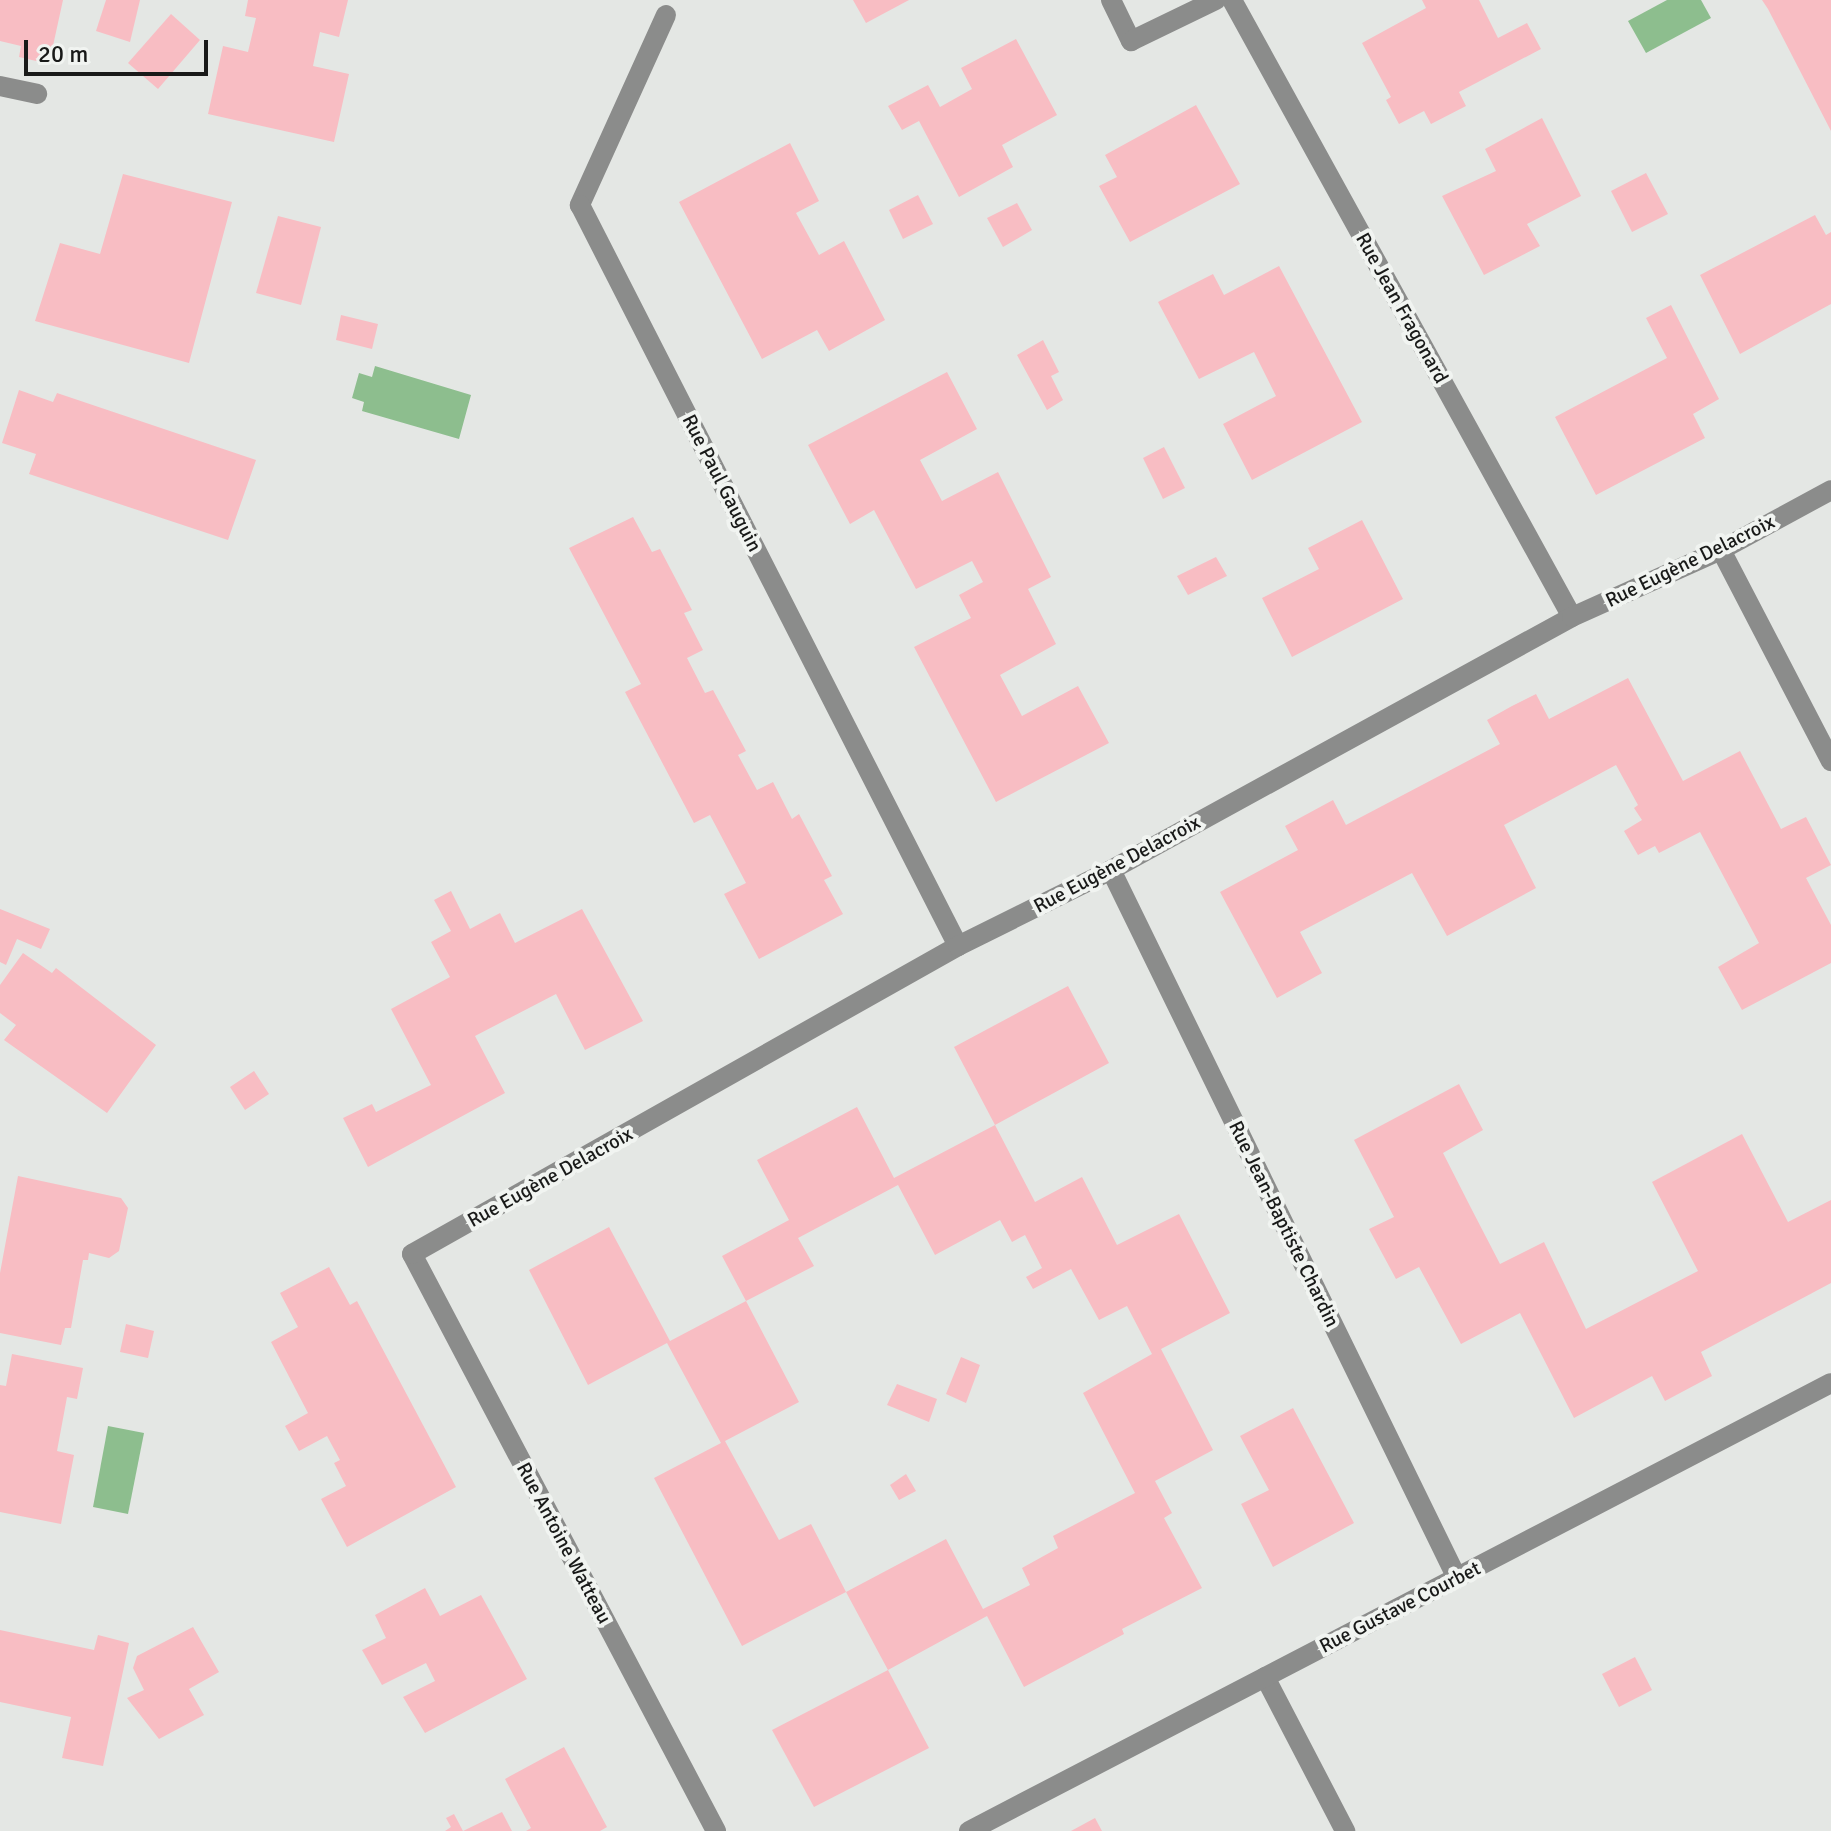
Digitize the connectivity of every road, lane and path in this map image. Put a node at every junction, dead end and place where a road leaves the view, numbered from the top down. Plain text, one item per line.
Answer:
1 (1111, 0) edge
2 (1216, 0) edge
3 (1232, 0) edge
4 (666, 15) dead end
5 (0, 86) edge
6 (37, 94) dead end
7 (1831, 490) edge
8 (1721, 550) junction
9 (1572, 617) junction
10 (1831, 761) edge
11 (1111, 870) junction
12 (958, 946) junction
13 (412, 1254) joint
14 (1831, 1383) edge
15 (1457, 1578) junction
16 (1265, 1677) junction
17 (716, 1831) edge
18 (969, 1831) edge
19 (1345, 1831) edge

1 - 2 street
3 - 9 street, Rue Jean Fragonard
4 - 12 street, Rue Paul Gauguin
5 - 6 street
7 - 8 street, Rue Eugène Delacroix
8 - 9 street, Rue Eugène Delacroix
8 - 10 street
9 - 11 street, Rue Eugène Delacroix
11 - 12 street, Rue Eugène Delacroix
11 - 15 street, Rue Jean-Baptiste Chardin
12 - 13 street, Rue Eugène Delacroix
13 - 17 street, Rue Antoine Watteau
14 - 15 street, Rue Gustave Courbet
15 - 16 street, Rue Gustave Courbet
16 - 18 street, Rue Gustave Courbet
16 - 19 street

